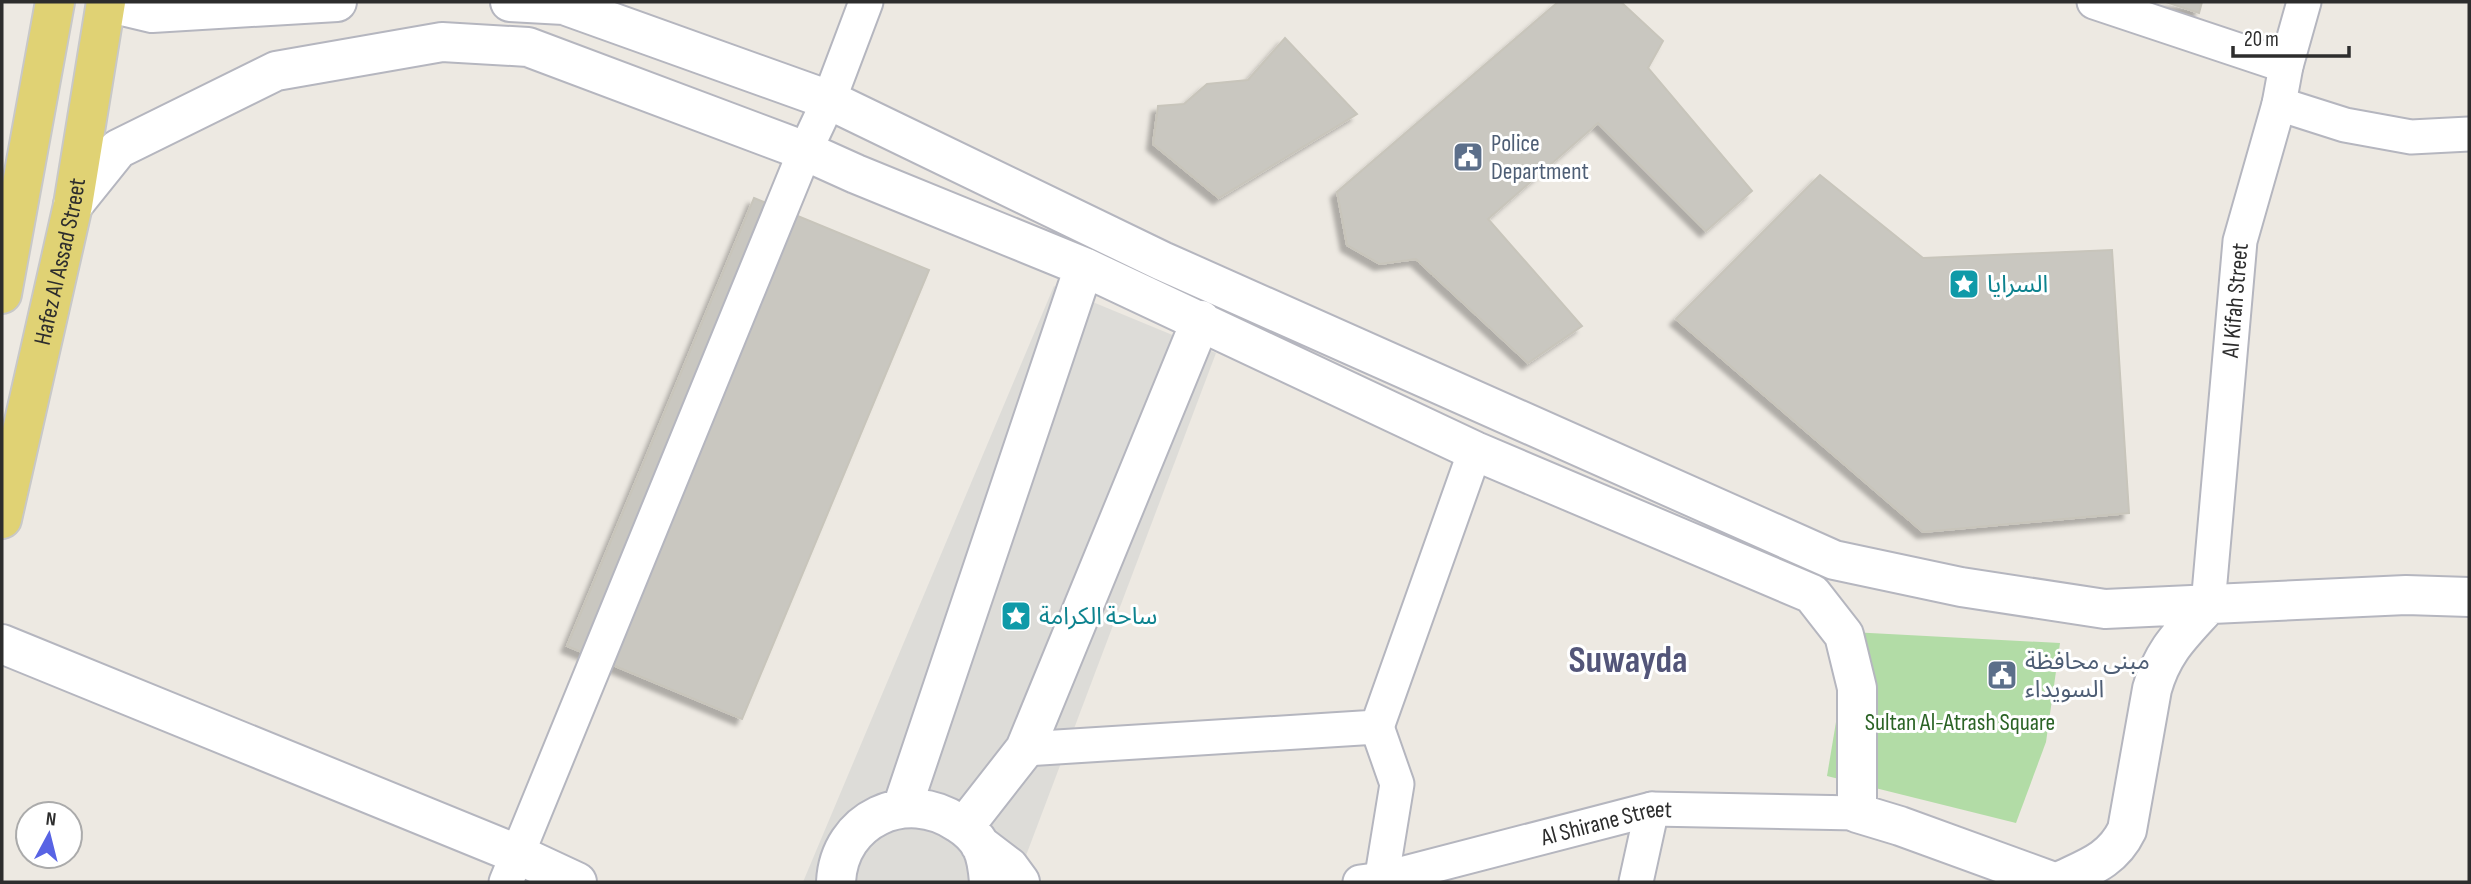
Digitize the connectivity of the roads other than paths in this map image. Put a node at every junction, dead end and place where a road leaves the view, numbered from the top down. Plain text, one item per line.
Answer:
1 (55, 2) edge
2 (106, 2) edge
3 (337, 2) edge
4 (510, 2) edge
5 (866, 2) edge
6 (2094, 2) edge
7 (2304, 2) edge
8 (563, 3) edge
9 (2286, 66) junction
10 (830, 100) junction
11 (2278, 104) junction
12 (2469, 134) edge
13 (805, 151) junction
14 (73, 205) junction
15 (1084, 267) junction
16 (2, 294) edge
17 (1201, 320) junction
18 (1475, 451) junction
19 (2, 519) edge
20 (2469, 597) edge
21 (2208, 605) junction
22 (2, 643) edge
23 (1377, 727) junction
24 (1025, 749) junction
25 (902, 808) junction
26 (1653, 809) junction
27 (1857, 813) junction
28 (972, 836) junction
29 (512, 868) edge
30 (1374, 881) edge
31 (577, 882) edge
32 (836, 882) edge
33 (989, 882) edge
34 (1020, 882) edge
35 (1636, 882) edge
36 (2056, 882) edge

1 - 16 main road, Hafez Al Assad Street
2 - 3 main road
2 - 14 main road, Hafez Al Assad Street
4 - 8 main road
5 - 10 street
6 - 9 street
7 - 9 street, Al Kifah Street
8 - 10 main road
9 - 11 street, Al Kifah Street
10 - 13 street
10 - 21 main road
11 - 12 street
11 - 21 street, Al Kifah Street
13 - 14 main road
13 - 15 main road
13 - 29 street
14 - 19 main road, Hafez Al Assad Street
15 - 17 main road
15 - 25 main road
17 - 18 main road
17 - 24 main road
18 - 23 street
18 - 27 main road
20 - 21 main road
21 - 36 main road
22 - 29 main road
23 - 24 street
23 - 30 street
24 - 28 main road
25 - 28 main road
25 - 32 main road
26 - 27 street, Al Shirane Street
26 - 30 street, Al Shirane Street
26 - 35 street
27 - 36 main road
28 - 33 main road
28 - 34 main road
29 - 31 main road

